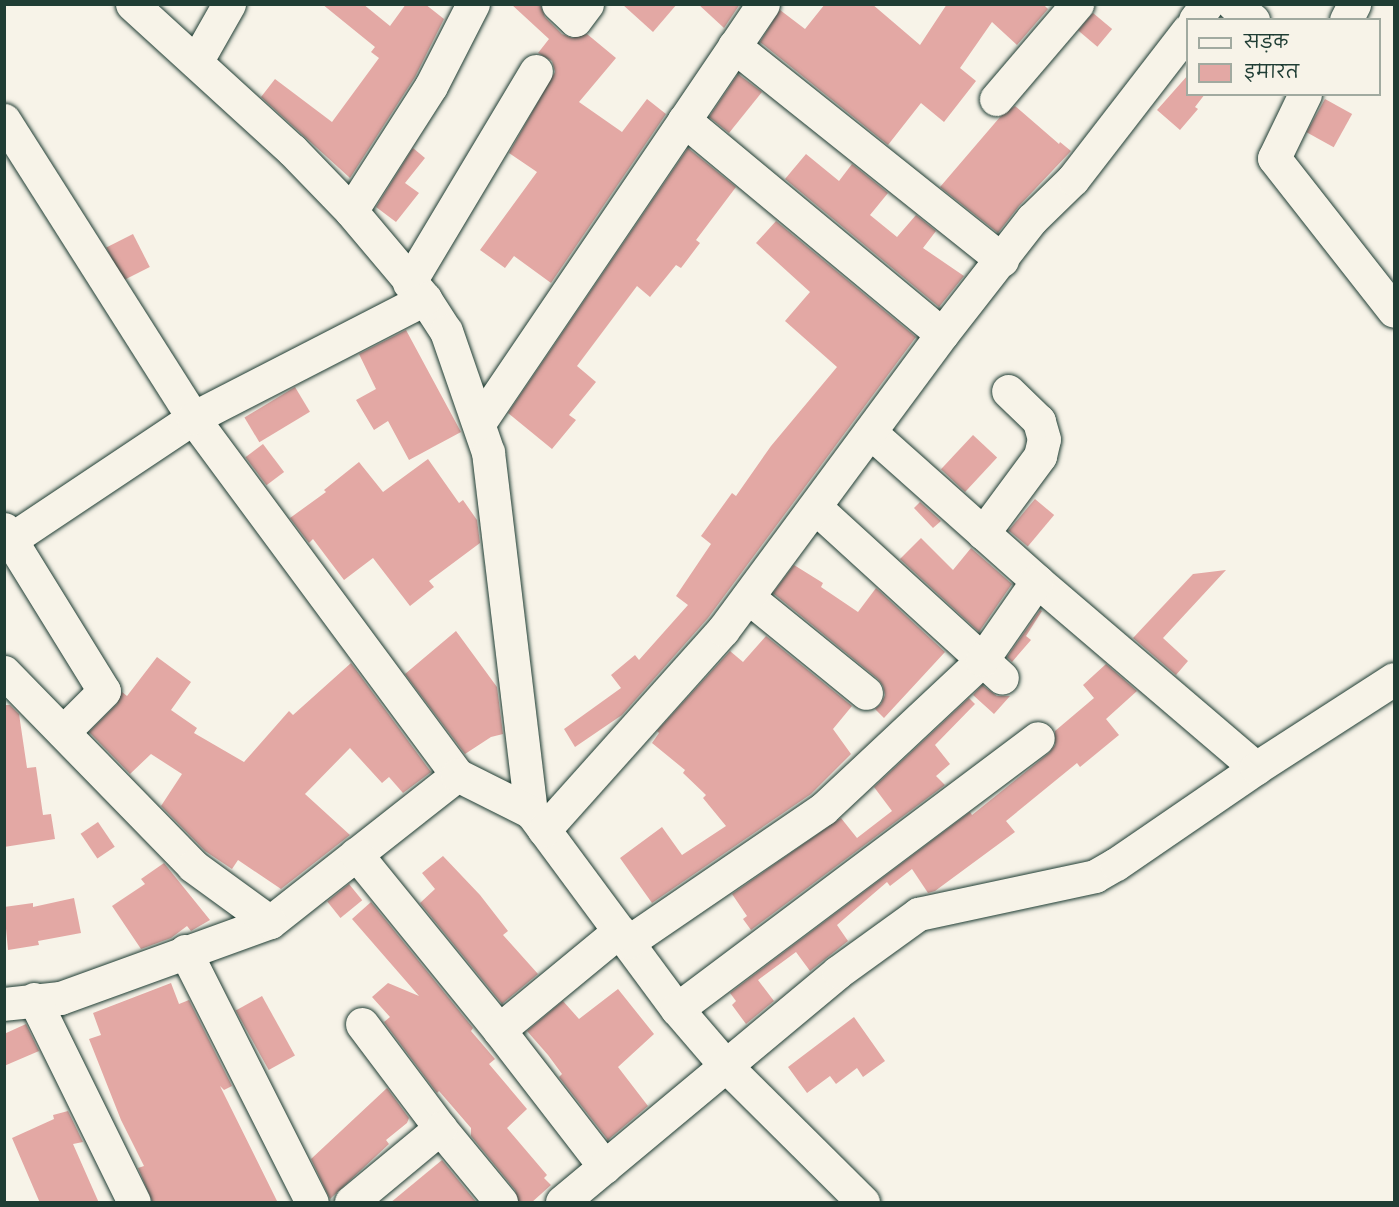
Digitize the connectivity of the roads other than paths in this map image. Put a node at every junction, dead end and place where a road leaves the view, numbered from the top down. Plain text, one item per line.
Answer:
1 (132, 4) edge
2 (229, 4) edge
3 (473, 4) edge
4 (558, 4) edge
5 (587, 4) edge
6 (763, 4) edge
7 (1077, 4) edge
8 (1207, 4) edge
9 (1233, 4) edge
10 (1354, 4) edge
11 (1196, 18) edge
12 (1250, 18) edge
13 (1347, 18) edge
14 (1186, 33) edge
15 (734, 45) junction
16 (196, 62) junction
17 (536, 71) dead end
18 (1304, 96) edge
19 (996, 99) dead end
20 (4, 120) edge
21 (684, 120) junction
22 (351, 211) junction
23 (1002, 260) junction
24 (417, 291) junction
25 (1395, 312) edge
26 (942, 334) junction
27 (1008, 391) dead end
28 (193, 418) junction
29 (479, 423) junction
30 (870, 432) junction
31 (815, 507) junction
32 (983, 533) junction
33 (7, 538) edge
34 (1037, 581) junction
35 (748, 597) junction
36 (992, 669) junction
37 (4, 672) edge
38 (1395, 679) edge
39 (866, 693) dead end
40 (63, 732) junction
41 (1038, 738) dead end
42 (1257, 768) junction
43 (457, 775) junction
44 (538, 821) junction
45 (356, 854) junction
46 (270, 922) junction
47 (623, 936) junction
48 (185, 951) junction
49 (19, 1002) edge
50 (677, 1009) junction
51 (362, 1024) dead end
52 (500, 1030) junction
53 (726, 1066) junction
54 (440, 1128) junction
55 (605, 1167) junction
56 (134, 1203) edge
57 (312, 1203) edge
58 (351, 1203) edge
59 (501, 1203) edge
60 (562, 1203) edge
61 (863, 1203) edge

1 - 16 street
2 - 16 street
3 - 22 street
4 - 5 street
6 - 15 street
7 - 19 street
8 - 11 street
9 - 12 street
10 - 13 street
14 - 23 street
15 - 21 street
15 - 23 street
16 - 22 street
17 - 24 street
18 - 25 street
20 - 28 street
21 - 26 street
21 - 29 street
22 - 24 street
23 - 26 street
24 - 28 street
24 - 29 street
26 - 30 street
27 - 32 street
28 - 33 street
28 - 43 street
29 - 44 street
30 - 31 street
30 - 32 street
31 - 35 street
31 - 36 street
32 - 34 street
33 - 40 street
34 - 36 street
34 - 42 street
35 - 39 street
35 - 44 street
36 - 47 street
37 - 40 street
38 - 42 street
40 - 46 street
41 - 50 street
42 - 53 street
43 - 44 street
43 - 45 street
44 - 47 street
45 - 46 street
45 - 52 street
46 - 48 street
47 - 50 street
47 - 52 street
48 - 49 street
48 - 57 street
49 - 56 street
50 - 53 street
51 - 54 street
52 - 55 street
53 - 55 street
53 - 61 street
54 - 58 street
54 - 59 street
55 - 60 street

